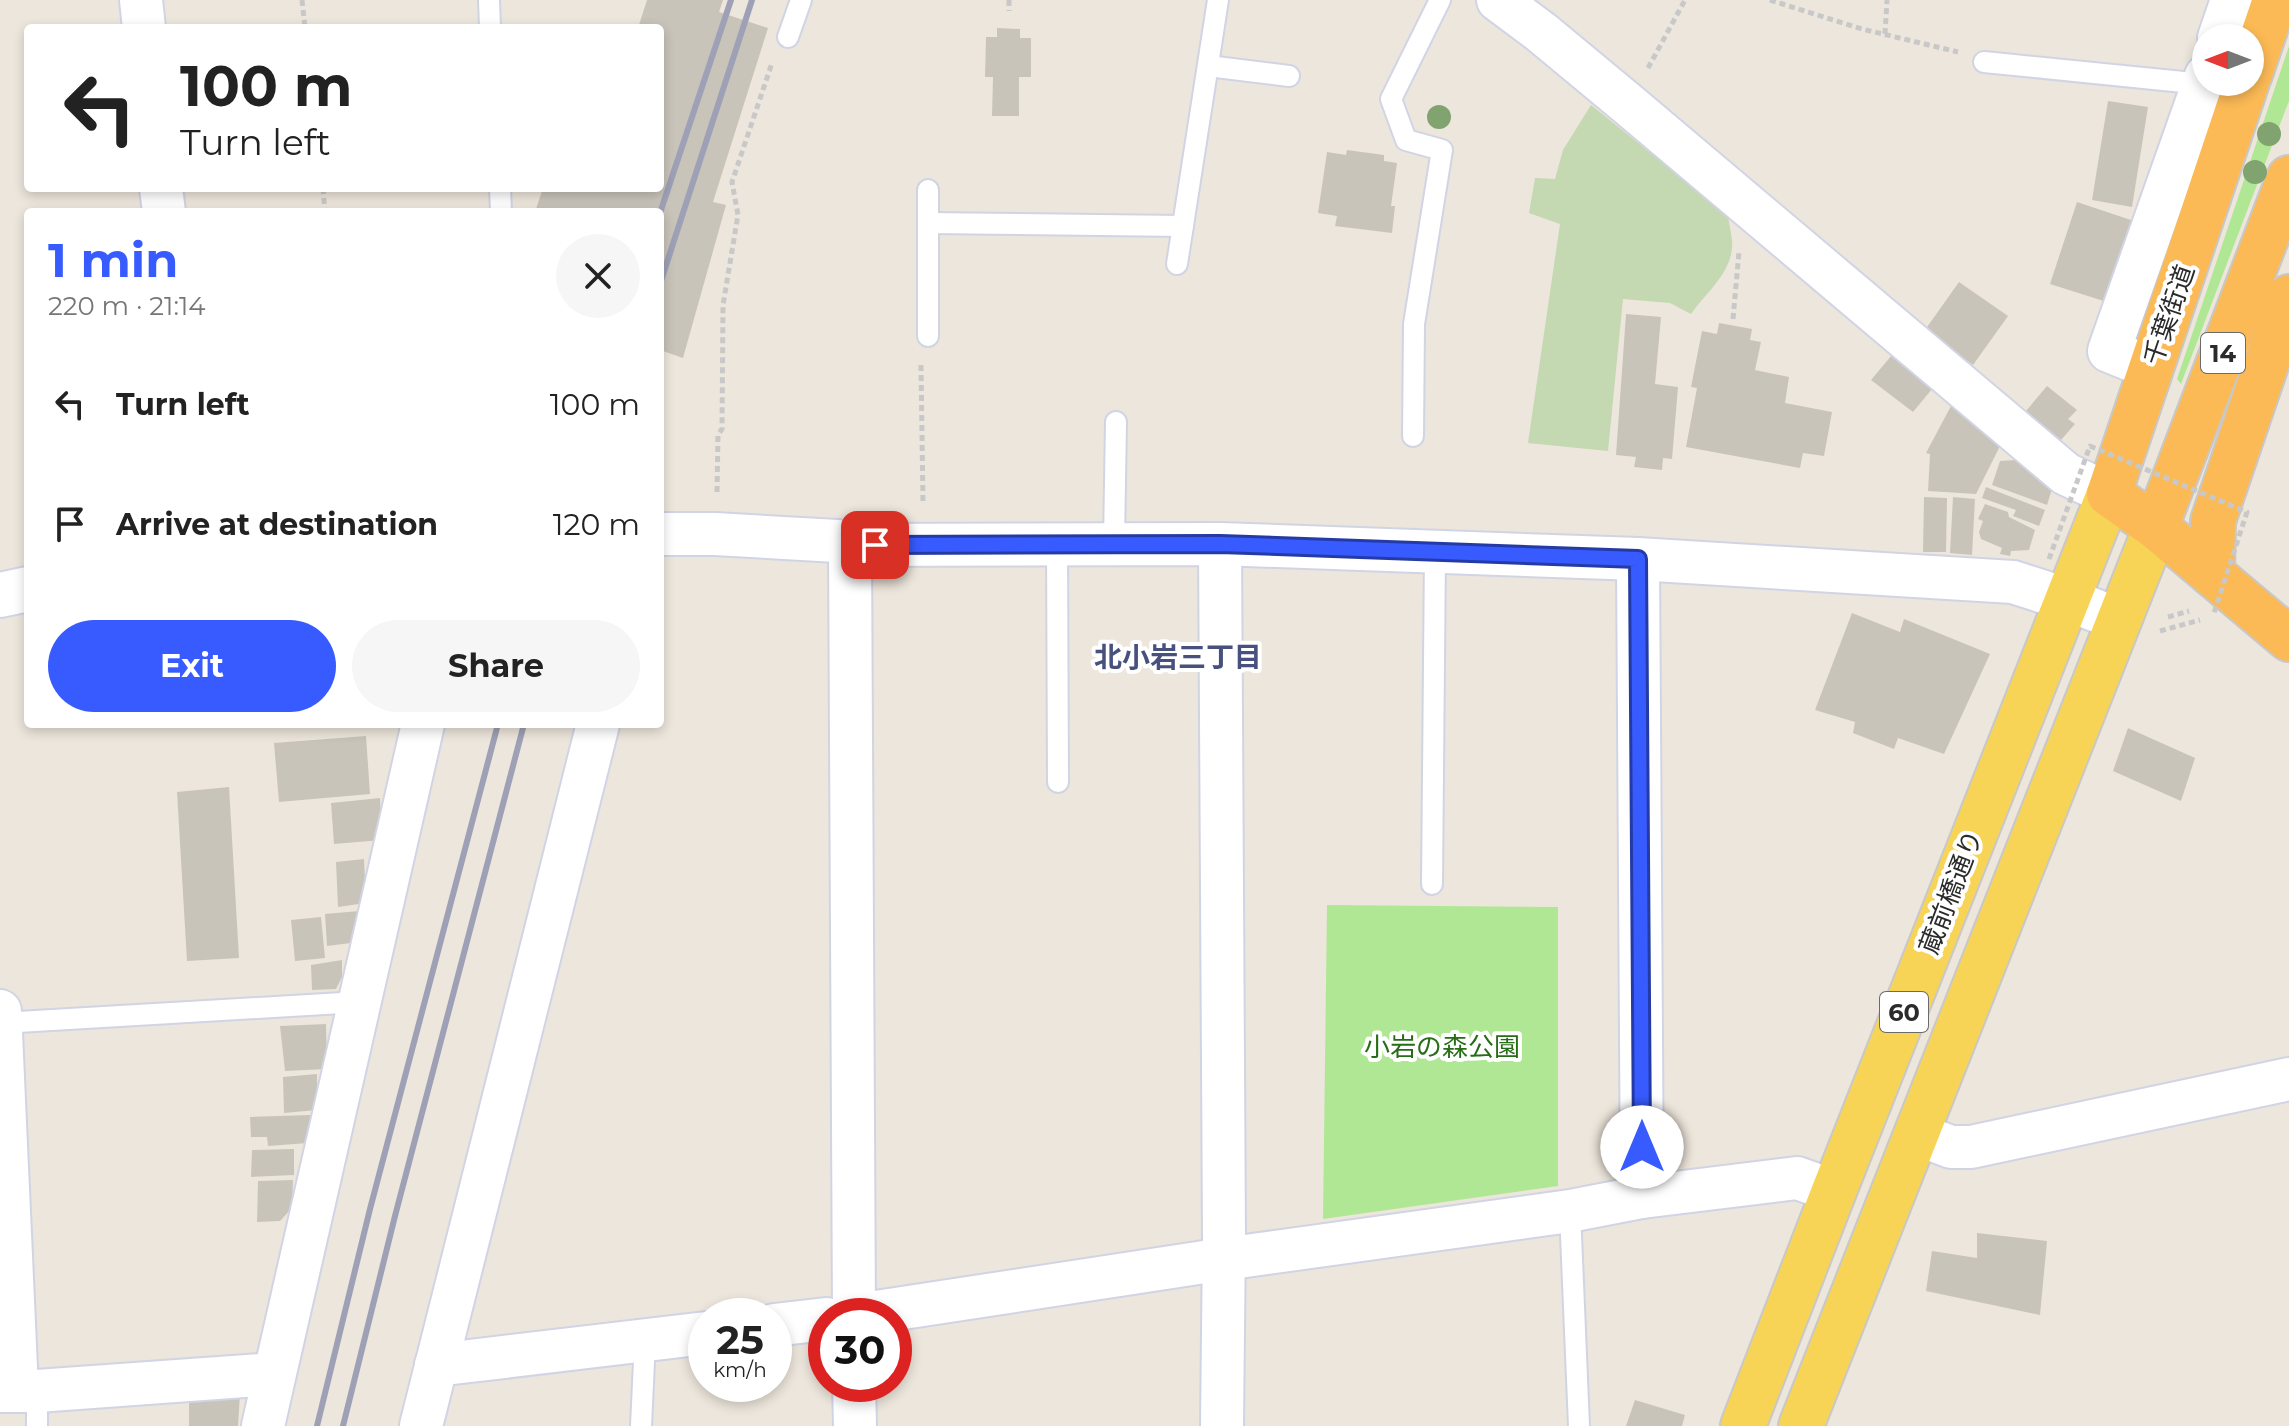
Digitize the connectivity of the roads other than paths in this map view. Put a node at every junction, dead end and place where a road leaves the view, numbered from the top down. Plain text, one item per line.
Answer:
1 (141, 0) edge
2 (489, 0) edge
3 (801, 0) edge
4 (1218, 0) edge
5 (1440, 0) edge
6 (1498, 0) edge
7 (2232, 0) edge
8 (2275, 0) edge
9 (144, 24) edge
10 (490, 24) edge
11 (2224, 24) edge
12 (2264, 33) edge
13 (788, 37) road end
14 (1984, 62) road end
15 (1208, 66) junction
16 (1289, 76) dead end
17 (2192, 79) edge
18 (2199, 96) edge
19 (2242, 96) edge
20 (2289, 178) edge
21 (928, 190) dead end
22 (928, 223) junction
23 (1183, 226) junction
24 (1177, 264) dead end
25 (2289, 297) edge
26 (928, 336) road end
27 (2151, 368) junction
28 (1116, 422) dead end
29 (1413, 436) dead end
30 (2109, 494) junction
31 (2156, 527) junction
32 (664, 534) edge
33 (1114, 542) junction
34 (1057, 543) junction
35 (1220, 544) junction
36 (850, 545) junction
37 (1435, 552) junction
38 (1638, 559) junction
39 (24, 590) edge
40 (2204, 592) junction
41 (0, 595) edge
42 (2066, 599) junction
43 (2120, 620) junction
44 (2289, 639) edge
45 (422, 728) edge
46 (597, 728) edge
47 (1058, 782) dead end
48 (1432, 884) dead end
49 (359, 1002) junction
50 (0, 1011) edge
51 (1, 1023) edge
52 (2289, 1079) edge
53 (1917, 1134) junction
54 (1834, 1191) junction
55 (1642, 1197) junction
56 (1570, 1211) junction
57 (1224, 1259) junction
58 (853, 1298) edge
59 (912, 1307) edge
60 (688, 1335) edge
61 (645, 1340) junction
62 (436, 1365) junction
63 (274, 1374) junction
64 (23, 1400) edge
65 (854, 1402) edge
66 (263, 1426) edge
67 (421, 1426) edge
68 (641, 1426) edge
69 (855, 1426) edge
70 (1222, 1426) edge
71 (1579, 1426) edge
72 (1743, 1426) edge
73 (1801, 1426) edge

1 - 9 street
2 - 10 lane
3 - 13 lane
4 - 15 lane
5 - 29 lane
6 - 30 street
7 - 11 street
8 - 12 highway
14 - 17 lane
15 - 16 lane
15 - 23 lane
18 - 27 street
19 - 27 highway, 千葉街道 / 14
20 - 31 highway, 14
21 - 22 lane
22 - 23 lane
22 - 26 lane
23 - 24 lane
25 - 40 highway
27 - 30 highway, 千葉街道 / 14
28 - 33 lane
30 - 31 highway
30 - 42 main road, 蔵前橋通り / 60
31 - 40 highway
31 - 43 main road, 60
32 - 36 street
33 - 34 street
33 - 35 street
34 - 36 street
34 - 47 lane
35 - 37 street
35 - 57 street
36 - 58 street
37 - 38 street
37 - 48 lane
38 - 42 street
38 - 55 street
39 - 41 street
40 - 44 highway
42 - 43 street
42 - 54 main road, 蔵前橋通り / 60
43 - 53 main road, 60
45 - 49 street
46 - 62 street
49 - 51 lane
49 - 63 street
50 - 51 street
51 - 64 street
52 - 53 street
53 - 73 main road, 60
54 - 55 street
54 - 72 main road, 蔵前橋通り / 60
55 - 56 street
56 - 57 street
56 - 71 lane
57 - 59 street
57 - 70 street
60 - 61 street
61 - 62 street
61 - 68 lane
62 - 67 street
63 - 64 street
63 - 66 street
65 - 69 street

